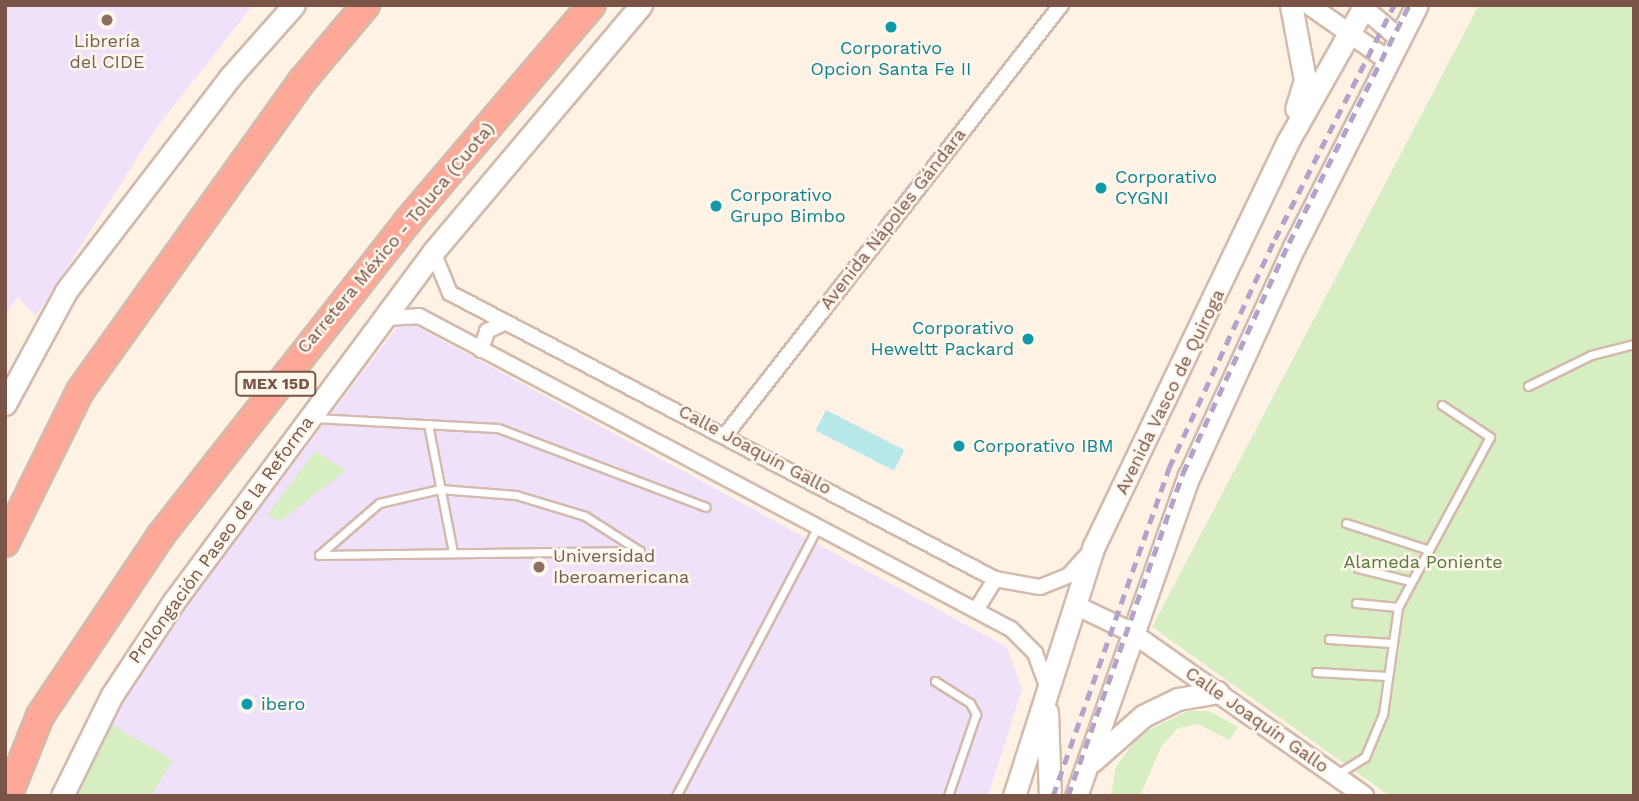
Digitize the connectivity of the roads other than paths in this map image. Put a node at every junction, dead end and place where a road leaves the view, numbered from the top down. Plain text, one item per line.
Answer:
1 (295, 5) edge
2 (366, 5) edge
3 (592, 5) edge
4 (641, 5) edge
5 (1061, 5) edge
6 (1291, 5) edge
7 (1309, 5) edge
8 (1417, 5) edge
9 (1362, 6) edge
10 (1349, 32) junction
11 (1400, 39) junction
12 (1389, 61) junction
13 (1287, 144) junction
14 (433, 252) junction
15 (384, 318) junction
16 (504, 323) junction
17 (1634, 344) edge
18 (481, 350) junction
19 (1528, 387) dead end
20 (5, 404) edge
21 (1442, 405) dead end
22 (311, 415) junction
23 (428, 424) junction
24 (727, 433) junction
25 (440, 489) junction
26 (706, 507) dead end
27 (1346, 523) dead end
28 (818, 527) junction
29 (5, 543) edge
30 (1094, 546) junction
31 (1429, 550) junction
32 (453, 553) junction
33 (1358, 568) dead end
34 (995, 579) junction
35 (1410, 581) junction
36 (1356, 603) dead end
37 (1075, 605) junction
38 (1398, 607) junction
39 (976, 610) junction
40 (1130, 632) junction
41 (1329, 639) dead end
42 (1391, 643) junction
43 (1315, 672) dead end
44 (1387, 676) junction
45 (935, 681) dead end
46 (1048, 689) junction
47 (1217, 692) junction
48 (1335, 775) junction
49 (1082, 785) edge
50 (8, 796) edge
51 (62, 796) edge
52 (676, 796) edge
53 (948, 796) edge
54 (1014, 796) edge
55 (1050, 796) edge
56 (1364, 796) edge

1 - 20 main road
2 - 29 highway
3 - 50 highway, Carretera México - Toluca (Cuota) / MEX 15D
4 - 14 main road, Prolongación Paseo de la Reforma
5 - 24 street, Avenida Nápoles Gándara
6 - 13 main road
7 - 10 street
8 - 11 main road
9 - 10 main road, Avenida Vasco de Quiroga
9 - 11 street
10 - 12 street
10 - 13 main road, Avenida Vasco de Quiroga
11 - 12 main road
12 - 40 main road
13 - 30 main road, Avenida Vasco de Quiroga
14 - 15 main road, Prolongación Paseo de la Reforma
14 - 16 street, Calle Joaquín Gallo
15 - 18 street
15 - 22 main road, Prolongación Paseo de la Reforma
16 - 18 street
16 - 24 street, Calle Joaquín Gallo
17 - 19 lane
18 - 28 street
21 - 31 lane
22 - 23 lane
22 - 51 main road, Prolongación Paseo de la Reforma
23 - 25 lane
23 - 26 lane
24 - 34 street, Calle Joaquín Gallo
25 - 32 lane
25 - 32 lane
25 - 32 lane
27 - 31 lane
28 - 39 street
28 - 52 lane
30 - 34 street, Calle Joaquín Gallo
30 - 37 main road, Avenida Vasco de Quiroga
31 - 35 lane
33 - 35 lane
34 - 39 street
35 - 38 lane
36 - 38 lane
37 - 40 street, Calle Joaquín Gallo
37 - 46 main road, Avenida Vasco de Quiroga
38 - 42 lane
39 - 46 street
40 - 47 street, Calle Joaquín Gallo
40 - 49 main road
41 - 42 lane
42 - 44 lane
43 - 44 lane
44 - 48 lane
45 - 53 lane
46 - 54 main road, Avenida Vasco de Quiroga
46 - 55 main road
47 - 48 street, Calle Joaquín Gallo
47 - 49 main road
48 - 56 street, Calle Joaquín Gallo

